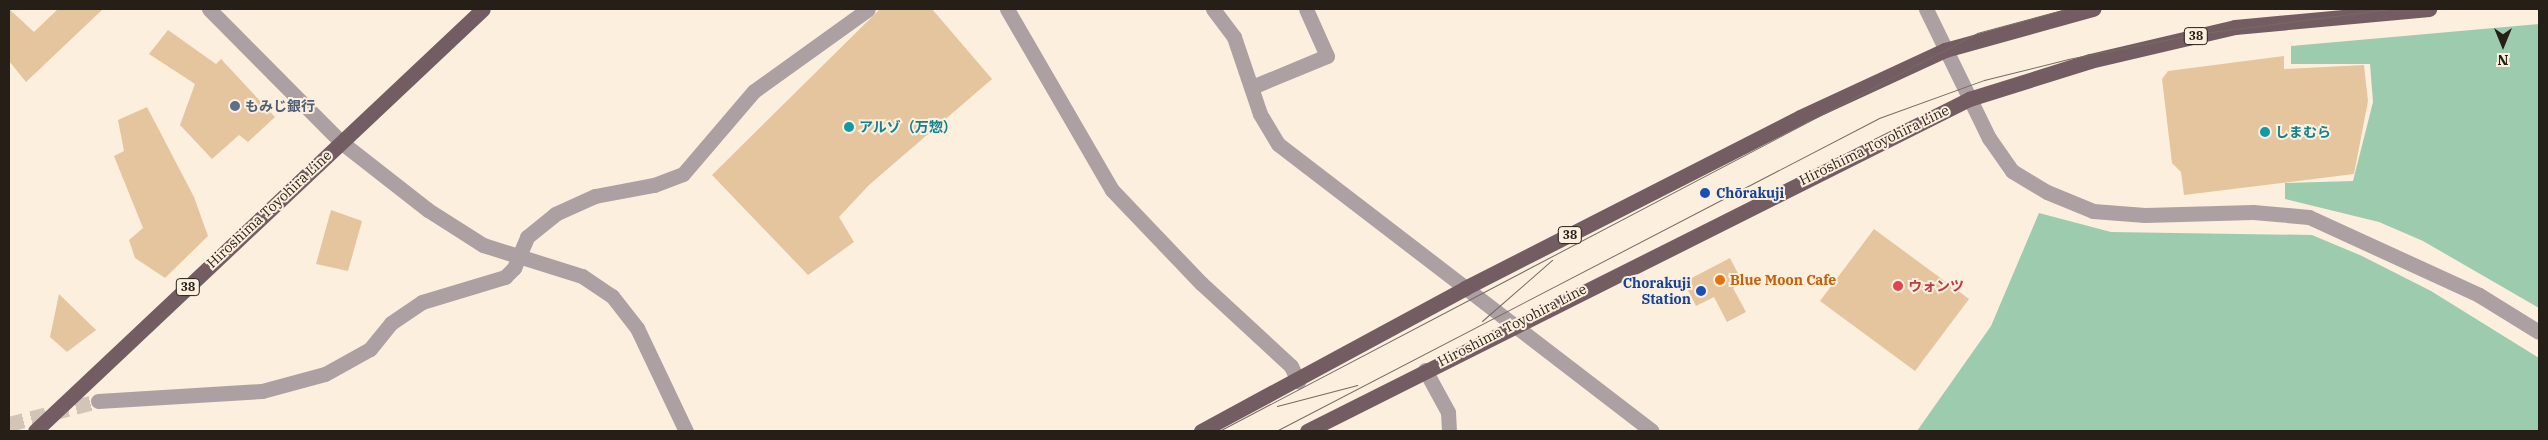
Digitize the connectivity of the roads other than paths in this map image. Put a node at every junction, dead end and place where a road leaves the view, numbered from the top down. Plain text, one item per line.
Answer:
1 (208, 9) edge
2 (483, 9) edge
3 (868, 9) edge
4 (1006, 9) edge
5 (1212, 9) edge
6 (1306, 9) edge
7 (1926, 9) edge
8 (2093, 9) edge
9 (2429, 9) edge
10 (1945, 50) junction
11 (1252, 87) junction
12 (1969, 99) junction
13 (340, 142) junction
14 (519, 257) junction
15 (1465, 288) junction
16 (1513, 324) junction
17 (2539, 332) edge
18 (1425, 370) junction
19 (1298, 381) junction
20 (98, 401) tunnel mouth
21 (35, 431) edge
22 (686, 431) edge
23 (1201, 431) edge
24 (1307, 431) edge
25 (1449, 431) edge
26 (1652, 431) edge

1 - 13 street
2 - 13 main road, Hiroshima Toyohira Line / 38
3 - 14 street
4 - 19 street
5 - 11 street
6 - 11 street
7 - 10 street
8 - 10 main road, 38
9 - 12 main road, Hiroshima Toyohira Line / 38
10 - 12 street
10 - 15 main road, 38
11 - 15 street
12 - 16 main road, Hiroshima Toyohira Line / 38
12 - 17 street
13 - 14 street
13 - 21 main road, Hiroshima Toyohira Line / 38
14 - 20 street
14 - 22 street
15 - 16 street
15 - 19 main road, 38
16 - 18 main road, Hiroshima Toyohira Line / 38
16 - 26 street
18 - 24 main road, Hiroshima Toyohira Line / 38
18 - 25 street
19 - 23 main road, 38

